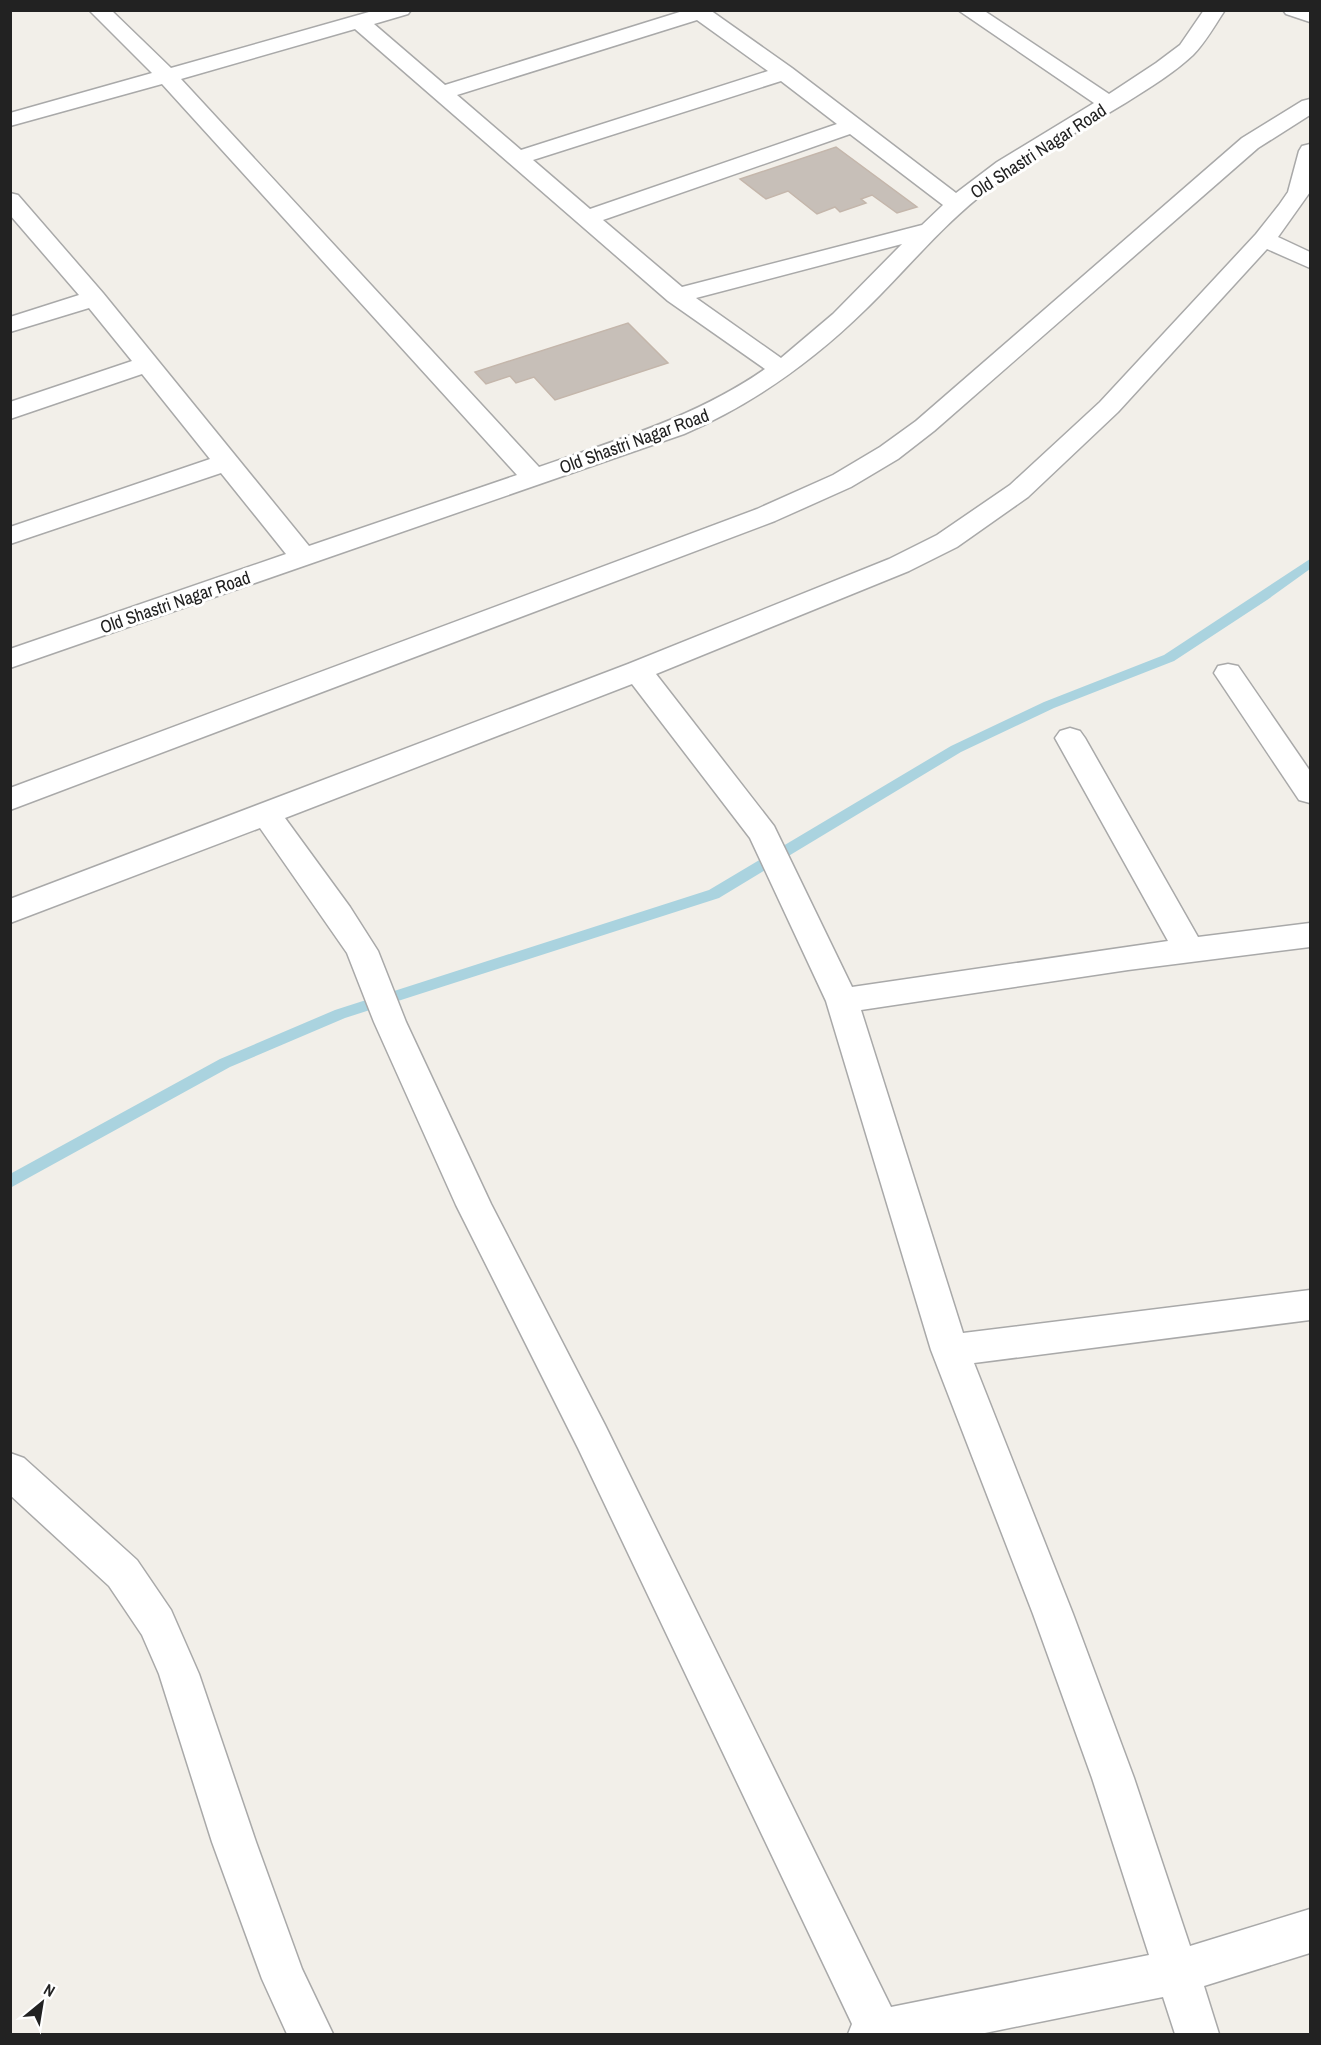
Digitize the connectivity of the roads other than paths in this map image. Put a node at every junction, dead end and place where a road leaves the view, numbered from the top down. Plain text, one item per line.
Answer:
1 (99, 10) edge
2 (400, 10) edge
3 (968, 10) edge
4 (1215, 10) edge
5 (1293, 10) edge
6 (698, 12) edge
7 (1311, 16) edge
8 (359, 22) junction
9 (784, 73) junction
10 (166, 75) junction
11 (441, 93) junction
12 (1110, 104) junction
13 (1311, 105) edge
14 (10, 120) edge
15 (852, 126) junction
16 (1311, 151) edge
17 (517, 158) junction
18 (10, 201) edge
19 (957, 205) junction
20 (587, 218) junction
21 (20, 226) edge
22 (931, 230) junction
23 (1264, 239) junction
24 (1311, 261) edge
25 (677, 296) junction
26 (94, 298) junction
27 (10, 325) edge
28 (147, 364) junction
29 (782, 370) junction
30 (10, 411) edge
31 (227, 462) junction
32 (533, 477) junction
33 (10, 536) edge
34 (303, 557) junction
35 (10, 659) edge
36 (638, 671) junction
37 (1228, 673) dead end
38 (1070, 738) dead end
39 (1311, 793) edge
40 (10, 800) edge
41 (265, 813) junction
42 (10, 912) edge
43 (1311, 935) edge
44 (1189, 950) junction
45 (842, 1001) junction
46 (1311, 1305) edge
47 (950, 1350) junction
48 (10, 1470) edge
49 (1311, 1931) edge
50 (1178, 1972) junction
51 (875, 2033) edge
52 (311, 2034) edge
53 (1197, 2034) edge

1 - 10 street
2 - 8 street
3 - 12 street
4 - 12 street, Old Shastri Nagar Road
5 - 7 street
6 - 9 street
6 - 11 street
8 - 10 street
8 - 11 street
9 - 15 street
9 - 17 street
10 - 14 street
10 - 32 street
11 - 17 street
12 - 19 street, Old Shastri Nagar Road
13 - 40 street
15 - 19 street
15 - 20 street
16 - 23 street
17 - 20 street
18 - 21 street
19 - 22 street, Old Shastri Nagar Road
20 - 25 street
21 - 26 street
22 - 25 street
22 - 29 street, Old Shastri Nagar Road
23 - 24 street
23 - 36 street
25 - 29 street
26 - 27 street
26 - 28 street
28 - 30 street
28 - 31 street
29 - 32 street, Old Shastri Nagar Road
31 - 33 street
31 - 34 street
32 - 34 street, Old Shastri Nagar Road
34 - 35 street, Old Shastri Nagar Road
36 - 41 street
36 - 45 street
37 - 39 street
38 - 44 street
41 - 42 street
41 - 51 street
43 - 44 street
44 - 45 street
45 - 47 street
46 - 47 street
47 - 50 street
48 - 52 street
49 - 50 street
50 - 51 street
50 - 53 street

